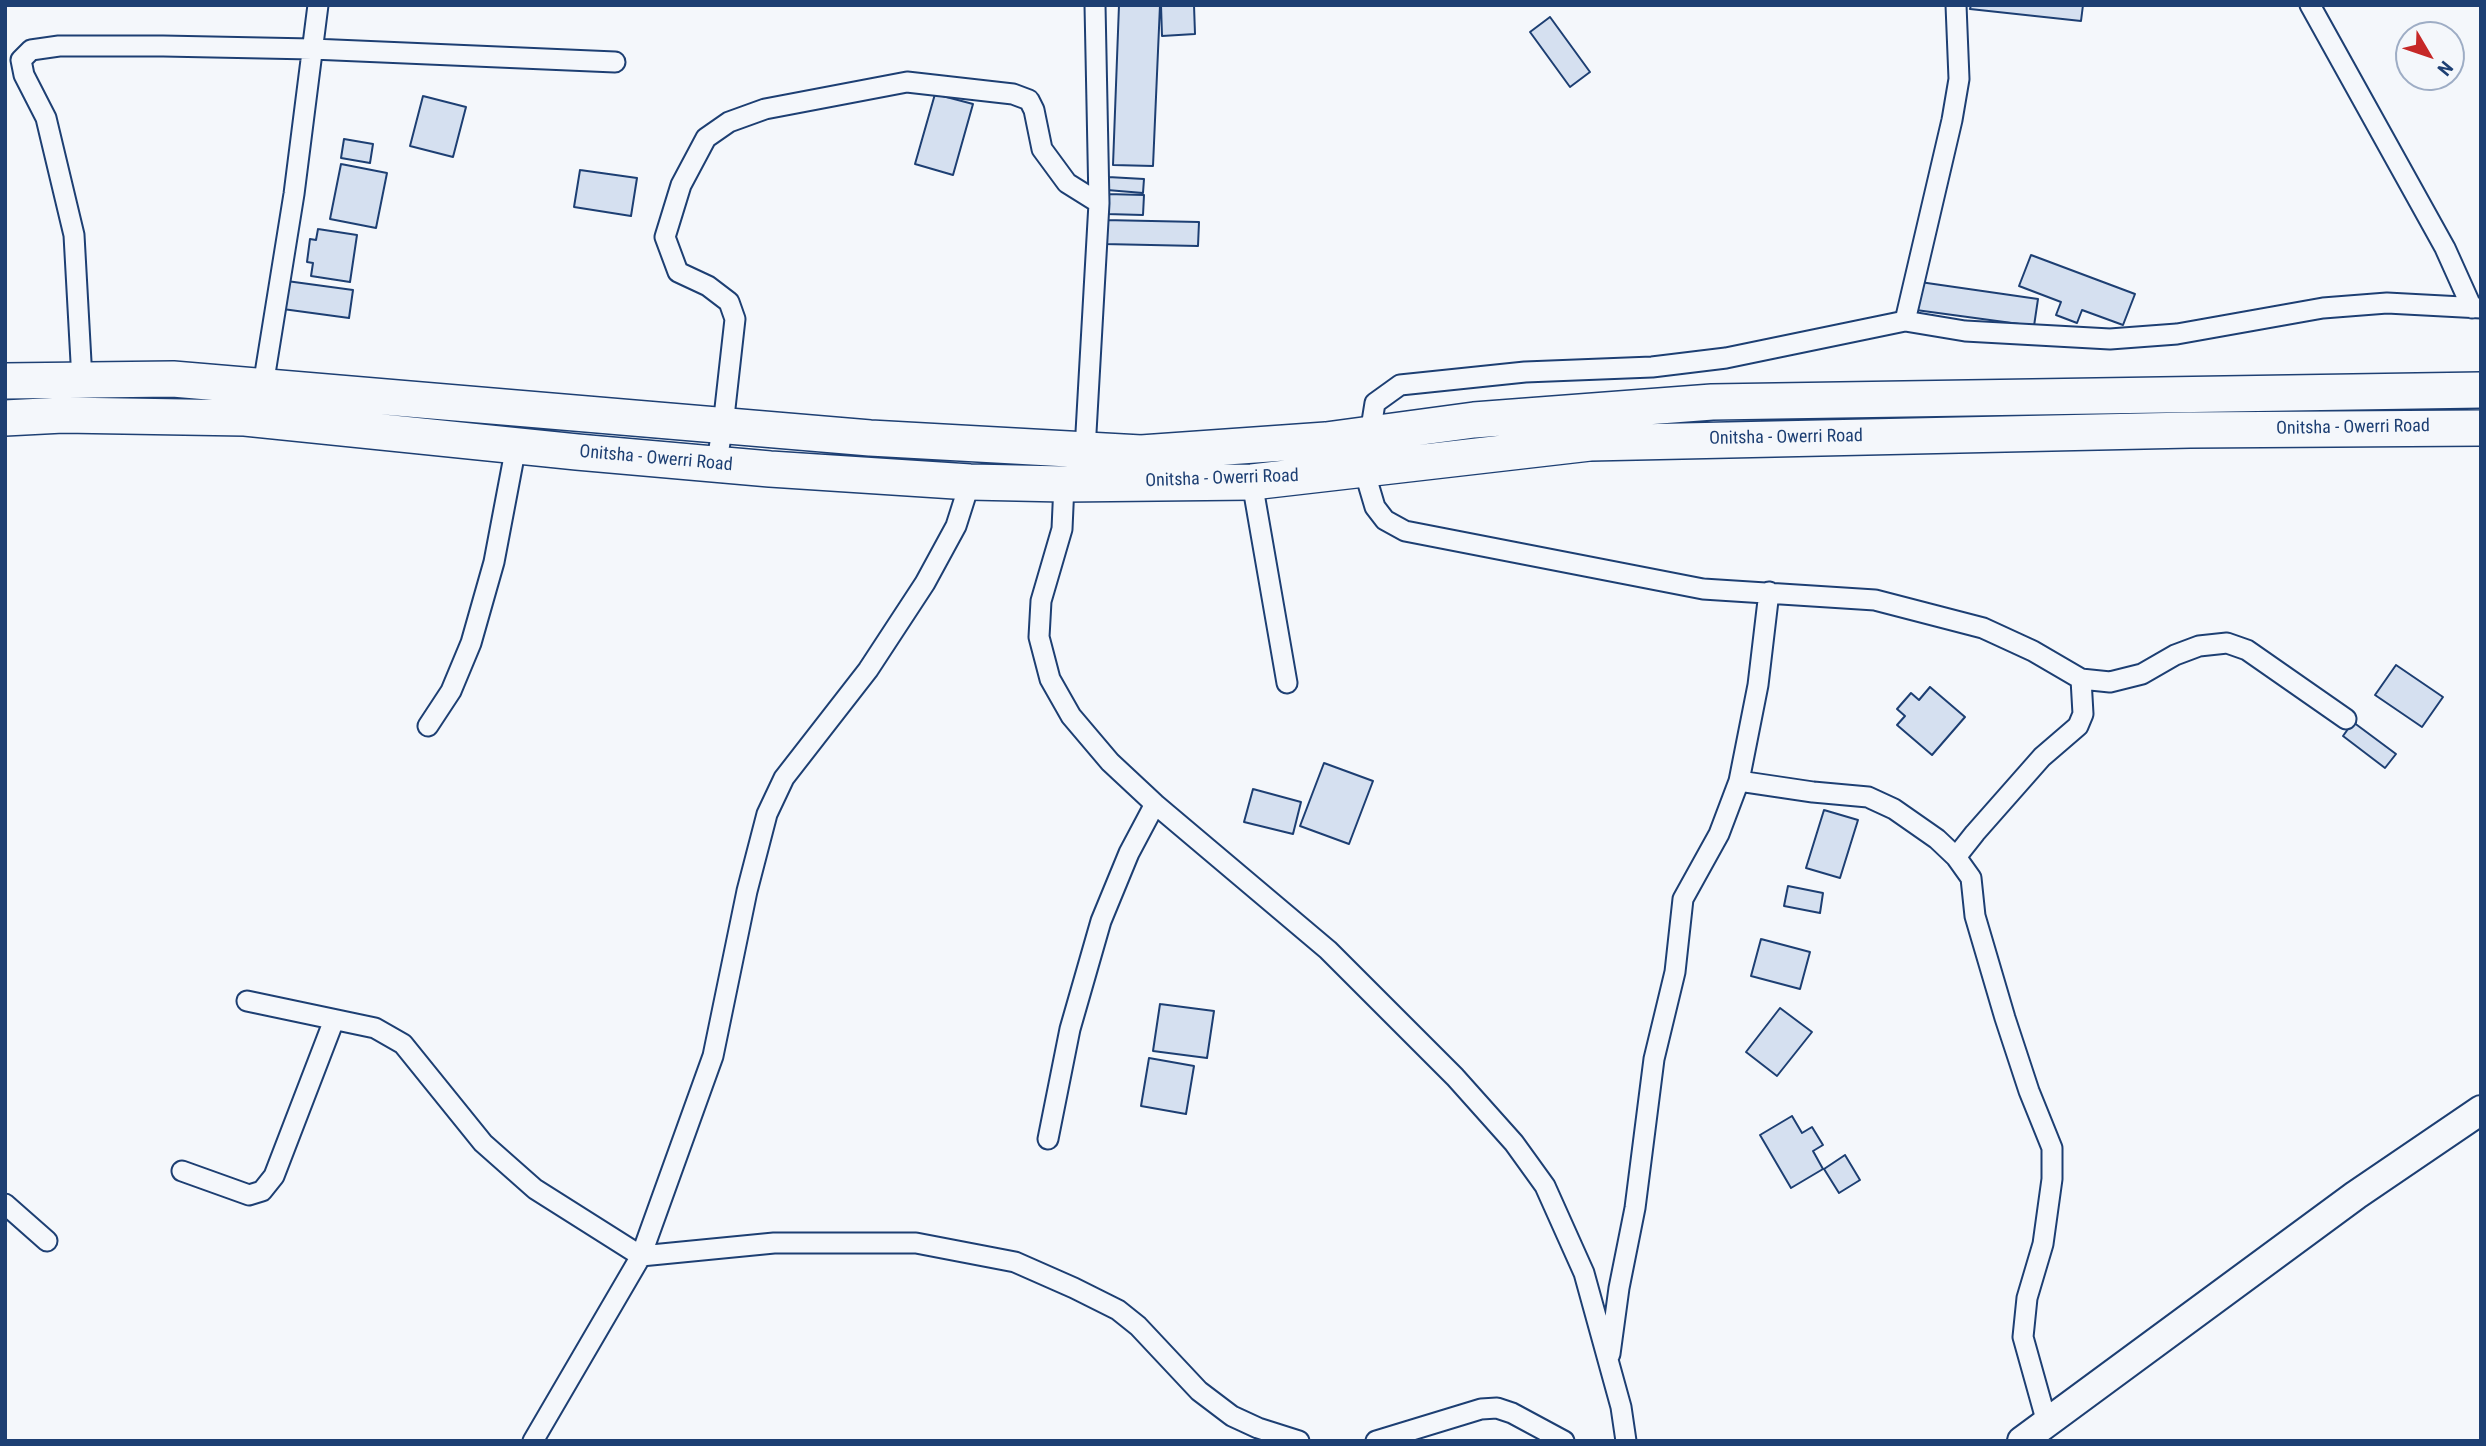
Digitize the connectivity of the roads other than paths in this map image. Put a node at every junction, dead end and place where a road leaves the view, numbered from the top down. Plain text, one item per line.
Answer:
1 (318, 5) edge
2 (1095, 5) edge
3 (1956, 5) edge
4 (2310, 5) edge
5 (312, 49) junction
6 (615, 62) dead end
7 (1099, 203) junction
8 (2476, 308) edge
9 (1905, 321) junction
10 (82, 380) junction
11 (5, 381) edge
12 (263, 386) junction
13 (2481, 390) edge
14 (5, 418) edge
15 (723, 426) junction
16 (2481, 428) edge
17 (1370, 434) junction
18 (516, 446) junction
19 (1085, 450) junction
20 (716, 465) junction
21 (1364, 470) junction
22 (971, 482) junction
23 (1252, 482) junction
24 (1064, 484) junction
25 (1769, 592) junction
26 (2081, 679) junction
27 (1287, 683) dead end
28 (2346, 719) dead end
29 (428, 726) dead end
30 (1739, 781) junction
31 (1155, 804) junction
32 (1956, 858) junction
33 (247, 1001) dead end
34 (334, 1020) junction
35 (2481, 1110) edge
36 (1048, 1139) dead end
37 (182, 1171) dead end
38 (9, 1213) edge
39 (47, 1241) dead end
40 (640, 1256) junction
41 (1609, 1363) junction
42 (2047, 1423) junction
43 (533, 1441) edge
44 (1299, 1441) edge
45 (1376, 1441) edge
46 (1564, 1441) edge
47 (1626, 1441) edge
48 (2022, 1441) edge

1 - 5 street
2 - 7 street
3 - 9 street
4 - 8 street
5 - 6 street
5 - 10 street
5 - 12 street
7 - 15 street
7 - 19 street
8 - 9 street
9 - 17 street
10 - 11 highway, Onitsha - Owerri Road
10 - 12 highway, Onitsha - Owerri Road
12 - 15 highway, Onitsha - Owerri Road
13 - 17 highway, Onitsha - Owerri Road
14 - 18 highway, Onitsha - Owerri Road
15 - 19 highway, Onitsha - Owerri Road
15 - 20 street
16 - 21 highway, Onitsha - Owerri Road
17 - 19 highway, Onitsha - Owerri Road
18 - 20 highway, Onitsha - Owerri Road
18 - 29 street
20 - 22 highway, Onitsha - Owerri Road
21 - 23 highway, Onitsha - Owerri Road
21 - 25 street
22 - 24 highway, Onitsha - Owerri Road
22 - 40 street
23 - 24 highway, Onitsha - Owerri Road
23 - 27 street
24 - 31 street
25 - 26 street
25 - 30 street
26 - 28 street
26 - 32 street
30 - 32 street
30 - 41 street
31 - 36 street
31 - 41 street
32 - 42 street
33 - 34 street
34 - 37 street
34 - 40 street
35 - 42 street
38 - 39 street
40 - 43 street
40 - 44 street
41 - 47 street
42 - 48 street
45 - 46 street

